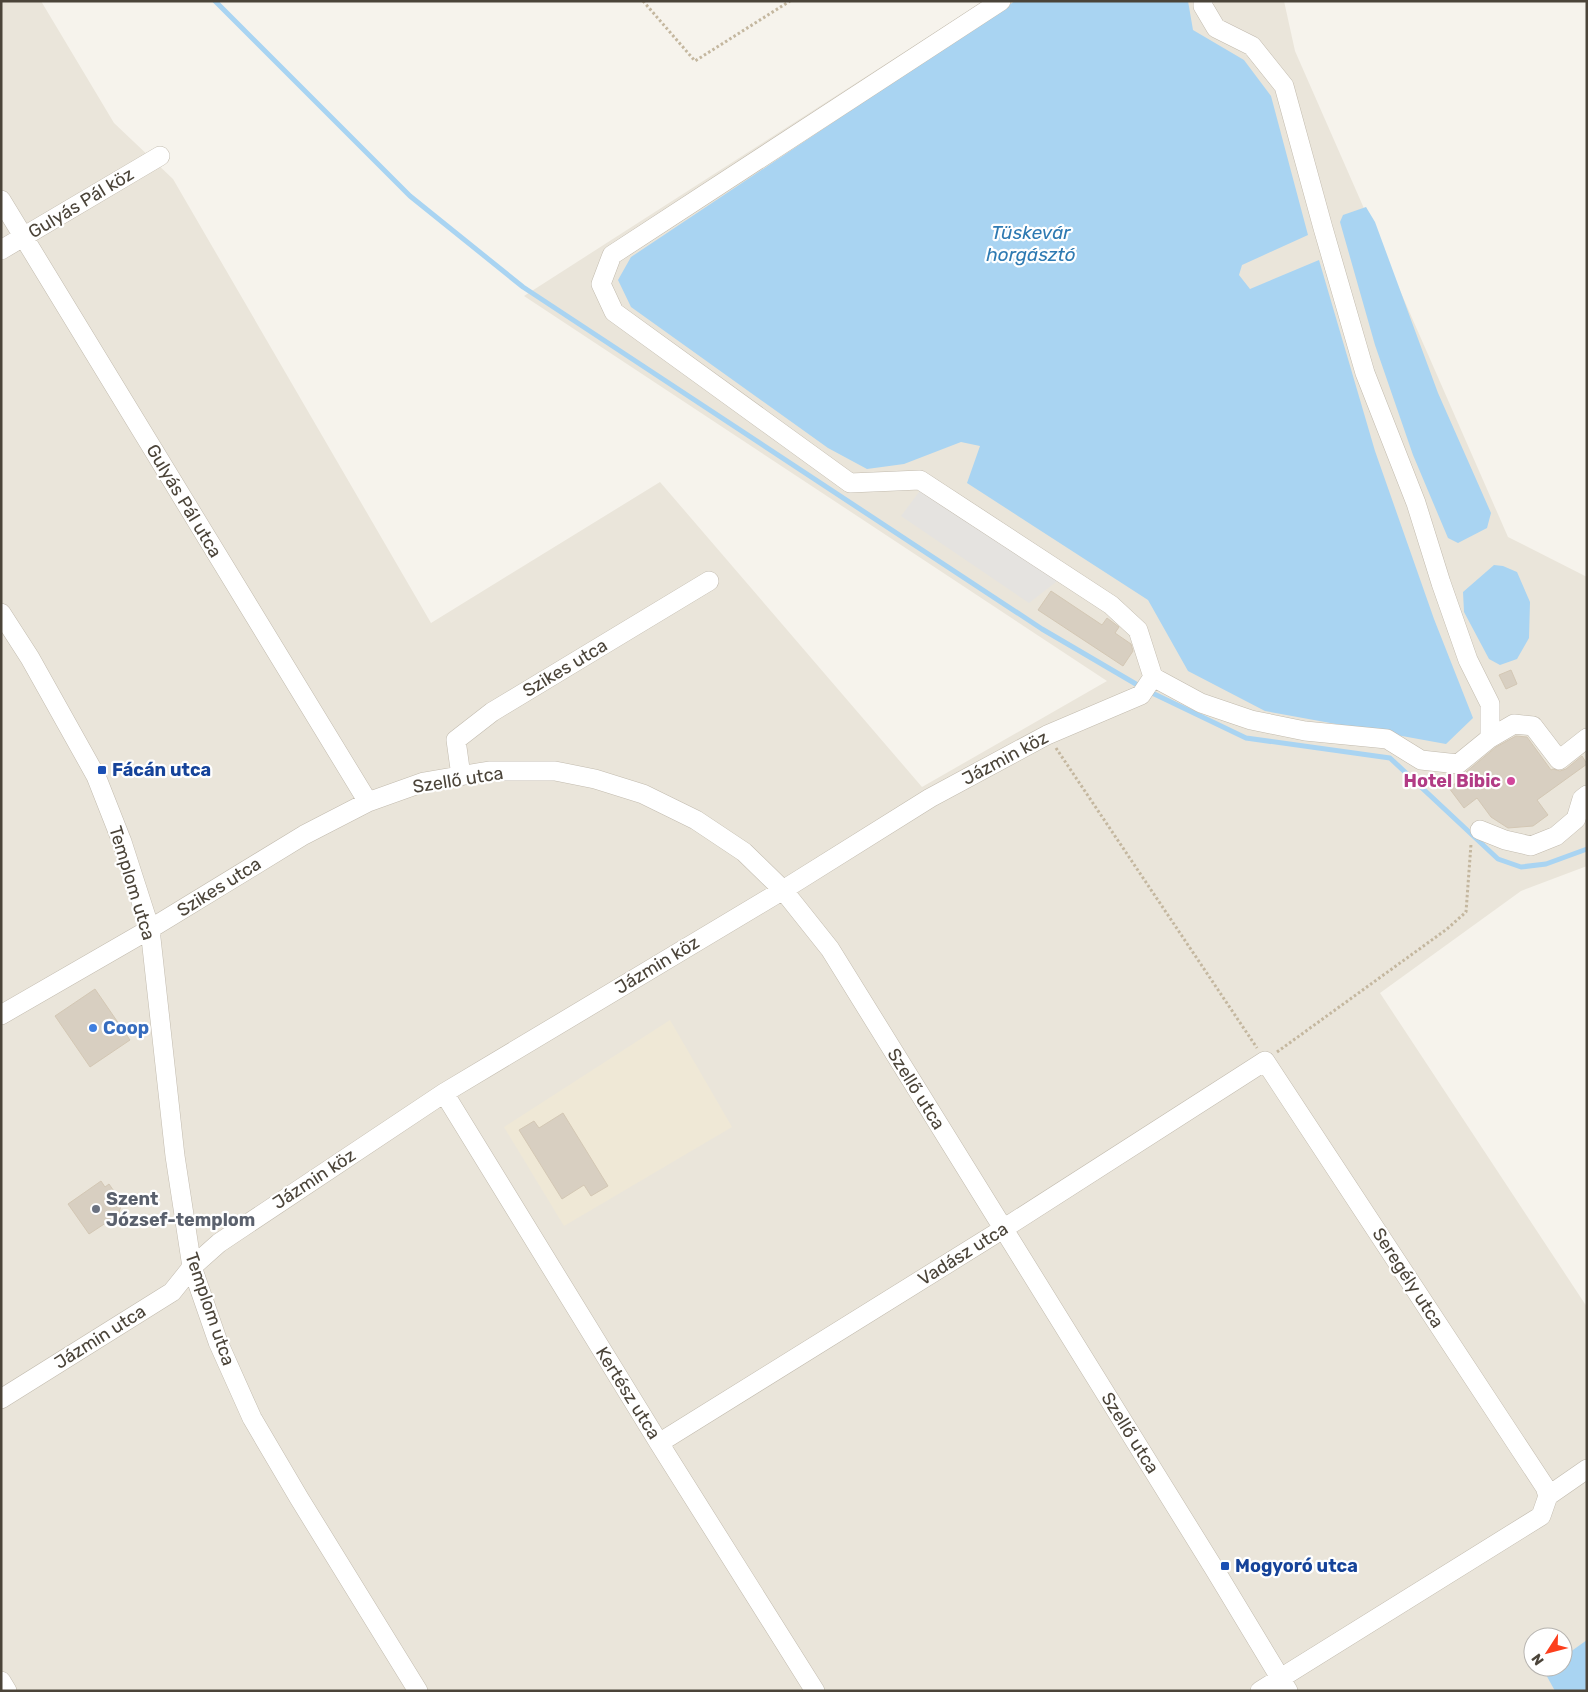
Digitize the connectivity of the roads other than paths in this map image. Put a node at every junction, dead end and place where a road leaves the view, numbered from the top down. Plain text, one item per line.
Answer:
1 (1001, 1) edge
2 (1203, 1) edge
3 (160, 156) dead end
4 (1, 200) edge
5 (23, 237) junction
6 (1, 250) edge
7 (709, 581) dead end
8 (2, 618) edge
9 (1153, 677) junction
10 (1490, 738) junction
11 (1586, 739) edge
12 (461, 776) junction
13 (1587, 795) edge
14 (368, 802) junction
15 (1476, 834) road end
16 (783, 890) junction
17 (150, 929) junction
18 (1, 1015) edge
19 (1265, 1060) joint
20 (444, 1093) junction
21 (1004, 1229) junction
22 (192, 1268) junction
23 (1, 1399) edge
24 (659, 1443) junction
25 (1587, 1469) edge
26 (1548, 1496) junction
27 (1, 1681) edge
28 (1284, 1684) edge
29 (7, 1691) edge
30 (418, 1691) edge
31 (815, 1691) edge
32 (1260, 1691) edge

1 - 9 street
2 - 10 street
3 - 5 street, Gulyás Pál köz
4 - 5 street, Gulyás Pál utca
5 - 6 street, Gulyás Pál köz
5 - 14 street, Gulyás Pál utca
7 - 12 street, Szikes utca
8 - 17 street, Templom utca
9 - 10 street
9 - 16 street, Jázmin köz
10 - 11 street
12 - 14 street, Szellő utca
12 - 16 street, Szellő utca
13 - 15 street
14 - 17 street, Szikes utca
16 - 20 street, Jázmin köz
16 - 21 street, Szellő utca
17 - 18 street
17 - 22 street, Templom utca
19 - 21 street, Vadász utca
19 - 26 street, Seregély utca
20 - 22 street, Jázmin köz
20 - 24 street, Kertész utca
21 - 24 street, Vadász utca
21 - 28 street, Szellő utca
22 - 23 street, Jázmin utca
22 - 30 street, Templom utca
24 - 31 street, Kertész utca
25 - 26 street
26 - 28 street
27 - 29 street
28 - 32 street

